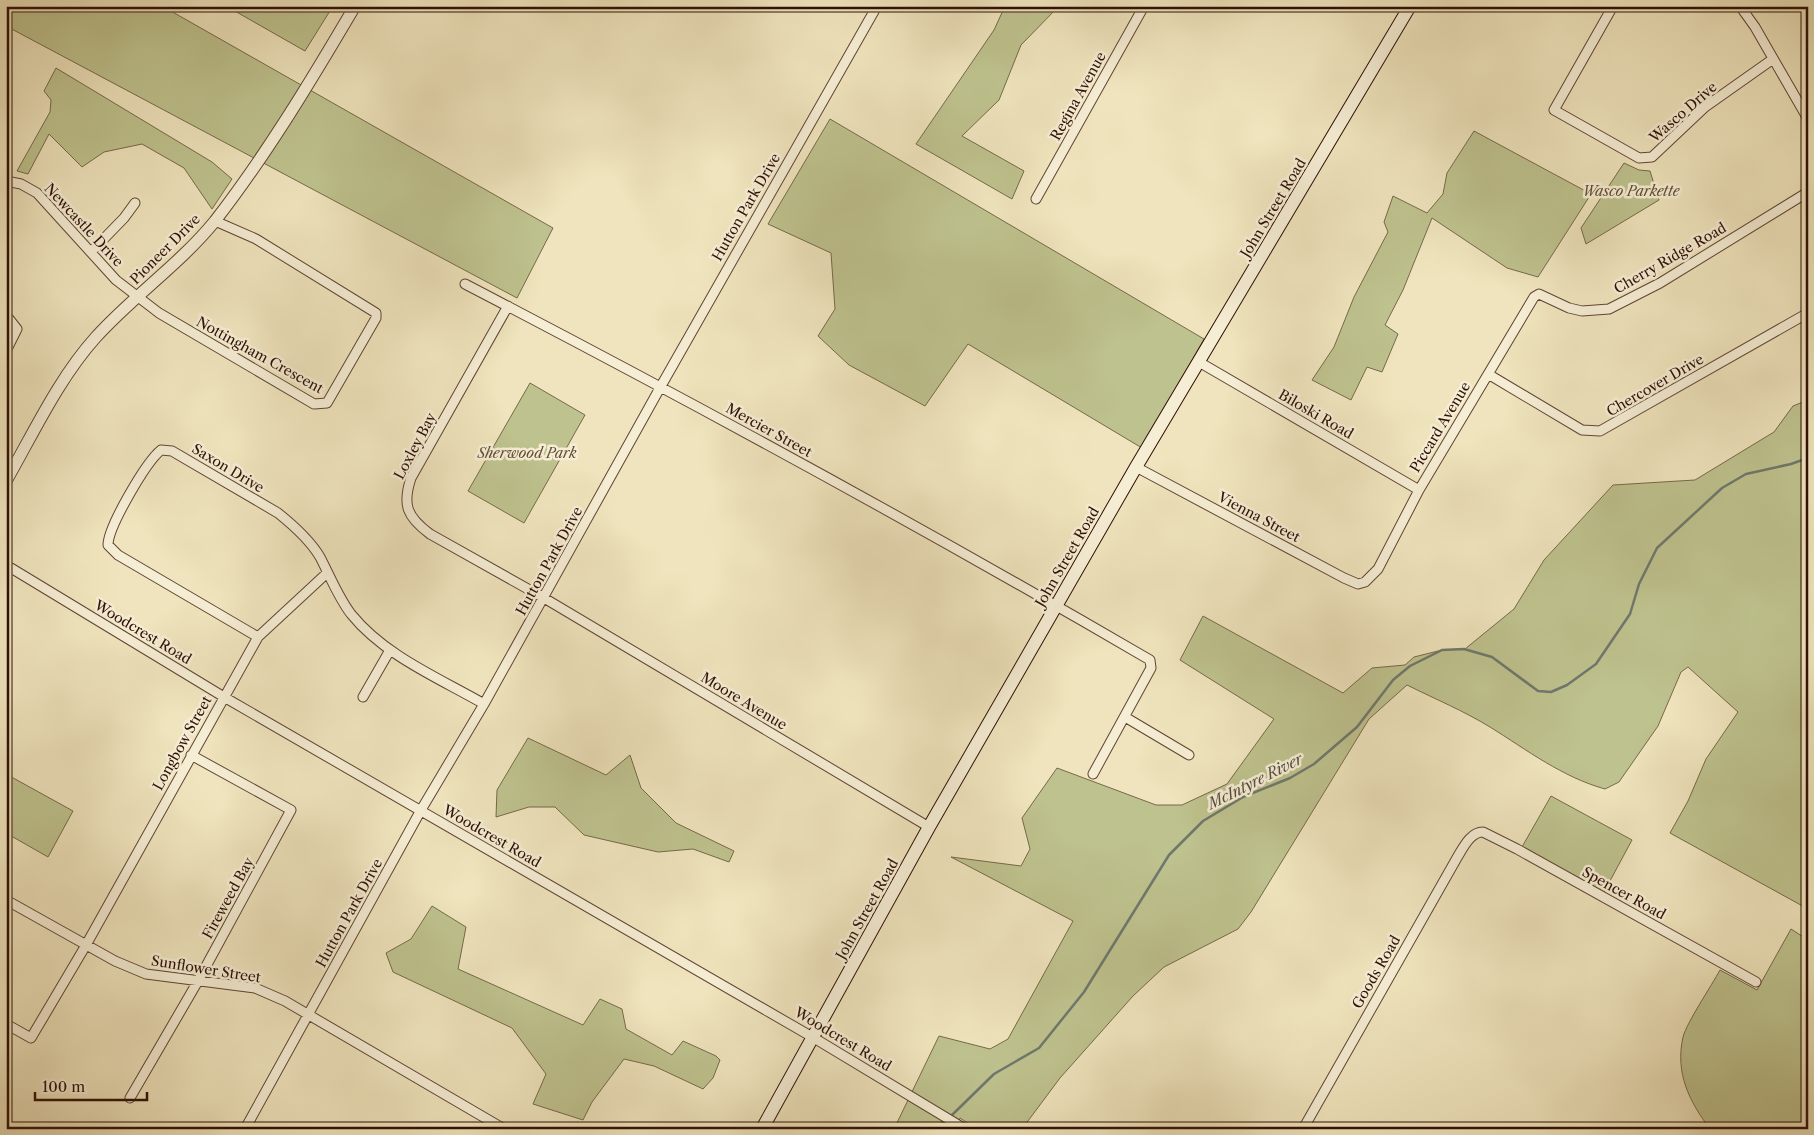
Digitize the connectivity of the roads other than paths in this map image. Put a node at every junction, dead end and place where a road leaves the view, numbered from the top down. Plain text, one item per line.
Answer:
1 (355, 6) edge
2 (876, 6) edge
3 (1144, 6) edge
4 (1410, 6) edge
5 (1614, 6) edge
6 (1740, 6) edge
7 (1773, 58) junction
8 (1808, 119) edge
9 (6, 180) edge
10 (1808, 192) edge
11 (1036, 199) dead end
12 (135, 203) dead end
13 (214, 221) junction
14 (91, 252) junction
15 (465, 284) dead end
16 (1539, 294) joint
17 (138, 297) junction
18 (508, 306) junction
19 (1808, 313) edge
20 (6, 315) edge
21 (6, 351) edge
22 (1199, 362) junction
23 (1488, 374) junction
24 (660, 386) junction
25 (1136, 467) junction
26 (6, 480) edge
27 (1419, 490) junction
28 (6, 565) edge
29 (327, 573) junction
30 (1371, 578) joint
31 (544, 598) junction
32 (1056, 605) junction
33 (258, 636) junction
34 (390, 650) junction
35 (224, 696) junction
36 (363, 697) dead end
37 (484, 704) junction
38 (1125, 717) junction
39 (191, 755) junction
40 (1189, 755) dead end
41 (1093, 774) dead end
42 (421, 810) junction
43 (929, 827) junction
44 (1478, 832) joint
45 (6, 900) edge
46 (86, 945) junction
47 (198, 981) junction
48 (1756, 982) dead end
49 (308, 1016) junction
50 (6, 1024) edge
51 (814, 1038) junction
52 (130, 1098) dead end
53 (245, 1129) edge
54 (504, 1129) edge
55 (762, 1129) edge
56 (965, 1129) edge
57 (1303, 1129) edge

1 - 13 street, Pioneer Drive
2 - 24 street, Hutton Park Drive
3 - 11 street, Regina Avenue
4 - 22 main road, John Street Road
5 - 7 street, Wasco Drive
6 - 7 street
7 - 8 street
9 - 14 street, Newcastle Drive
10 - 16 street, Cherry Ridge Road
12 - 14 street
13 - 17 street, Pioneer Drive
13 - 17 street, Nottingham Crescent
14 - 17 street, Newcastle Drive
15 - 18 street, Mercier Street
16 - 23 street, Piccard Avenue
17 - 26 street, Pioneer Drive
18 - 24 street, Mercier Street
18 - 31 street, Loxley Bay
19 - 23 street, Chercover Drive
20 - 21 street
22 - 25 main road, John Street Road
22 - 27 street, Biloski Road
23 - 27 street, Piccard Avenue
24 - 31 street, Hutton Park Drive
24 - 32 street, Mercier Street
25 - 30 street, Vienna Street
25 - 32 main road, John Street Road
27 - 30 street, Piccard Avenue
28 - 35 street, Woodcrest Road
29 - 33 street, Longbow Street
29 - 33 street, Saxon Drive
29 - 34 street, Saxon Drive
31 - 37 street, Hutton Park Drive
31 - 43 street, Moore Avenue
32 - 38 street, Mercier Street
32 - 43 main road, John Street Road
33 - 35 street, Longbow Street
34 - 36 street
34 - 37 street, Saxon Drive
35 - 39 street, Longbow Street
35 - 42 street, Woodcrest Road
37 - 42 street, Hutton Park Drive
38 - 40 street
38 - 41 street
39 - 46 street, Longbow Street
39 - 47 street, Fireweed Bay
42 - 49 street, Hutton Park Drive
42 - 51 street, Woodcrest Road
43 - 51 main road, John Street Road
44 - 48 street, Spencer Road
44 - 57 street, Goods Road
45 - 46 street, Sunflower Street
46 - 47 street, Sunflower Street
46 - 50 street, Longbow Street
47 - 49 street, Sunflower Street
47 - 52 street, Fireweed Bay
49 - 53 street, Hutton Park Drive
49 - 54 street, Sunflower Street
51 - 55 main road, John Street Road
51 - 56 street, Woodcrest Road

